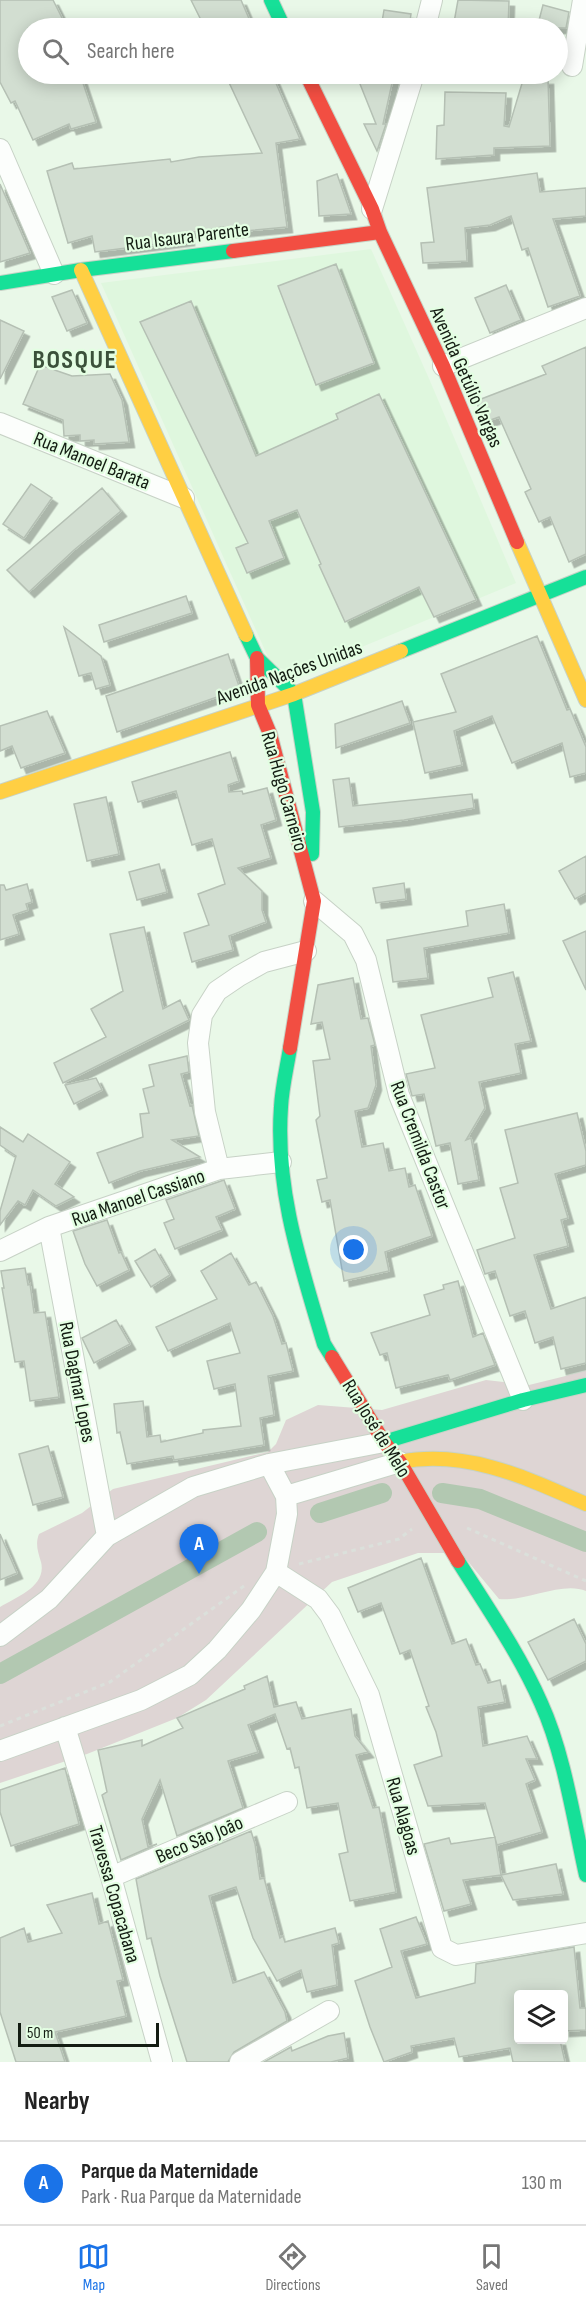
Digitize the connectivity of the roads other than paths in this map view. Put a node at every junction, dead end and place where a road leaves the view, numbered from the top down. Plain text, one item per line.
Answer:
1 (271, 0) edge
2 (432, 0) edge
3 (583, 0) edge
4 (280, 18) edge
5 (428, 18) edge
6 (572, 66) edge
7 (311, 84) edge
8 (411, 84) edge
9 (0, 149) edge
10 (372, 209) junction
11 (380, 232) junction
12 (81, 270) junction
13 (54, 274) junction
14 (0, 283) edge
15 (586, 308) edge
16 (443, 366) junction
17 (0, 423) edge
18 (184, 498) junction
19 (586, 577) edge
20 (540, 597) junction
21 (257, 658) junction
22 (294, 694) junction
23 (586, 700) edge
24 (258, 705) junction
25 (0, 792) edge
26 (308, 873) junction
27 (314, 901) junction
28 (306, 951) junction
29 (281, 1162) junction
30 (219, 1169) junction
31 (49, 1227) junction
32 (0, 1251) edge
33 (586, 1385) edge
34 (523, 1400) junction
35 (384, 1442) junction
36 (400, 1462) junction
37 (269, 1464) junction
38 (286, 1496) junction
39 (586, 1504) edge
40 (107, 1536) junction
41 (276, 1572) junction
42 (0, 1636) edge
43 (65, 1727) junction
44 (0, 1751) edge
45 (287, 1802) dead end
46 (586, 1875) edge
47 (111, 1876) junction
48 (586, 1933) edge
49 (329, 2011) dead end
50 (162, 2062) edge
51 (240, 2062) edge

1 - 4 street
2 - 5 street
3 - 6 street
7 - 10 street, Avenida Getúlio Vargas
8 - 10 street
9 - 13 street
10 - 11 street, Avenida Getúlio Vargas
11 - 12 street, Rua Isaura Parente
11 - 16 street, Avenida Getúlio Vargas
12 - 13 street, Rua Isaura Parente
12 - 18 street, Rua Hugo Carneiro
13 - 14 street, Rua Isaura Parente
15 - 16 street
16 - 20 street, Avenida Getúlio Vargas
17 - 18 street, Rua Manoel Barata
18 - 21 street, Rua Hugo Carneiro
19 - 20 street, Avenida Nações Unidas
20 - 22 street, Avenida Nações Unidas
20 - 23 street, Avenida Getúlio Vargas
21 - 22 street, Rua Hugo Carneiro
21 - 24 street, Rua Hugo Carneiro
22 - 24 street, Avenida Nações Unidas
22 - 26 street, Rua Hugo Carneiro
24 - 25 street, Avenida Nações Unidas
24 - 26 street, Rua Hugo Carneiro
26 - 27 street, Rua José de Melo
27 - 28 street, Rua José de Melo
27 - 34 street, Rua Cremilda Castor
28 - 29 street, Rua José de Melo
28 - 30 street
29 - 30 street, Rua Manoel Cassiano
29 - 35 street, Rua José de Melo
30 - 31 street, Rua Manoel Cassiano
31 - 32 street, Rua Manoel Cassiano
31 - 40 street, Rua Dagmar Lopes
33 - 34 street
34 - 35 street
35 - 36 street, Rua José de Melo
35 - 37 street
36 - 38 street
36 - 39 street
36 - 46 street, Rua José de Melo
37 - 38 street
37 - 40 street
38 - 41 street
40 - 42 street
41 - 43 street
41 - 48 street, Rua Alagoas
43 - 44 street
43 - 47 street, Travessa Copacabana
45 - 47 street, Beco São João
47 - 50 street, Travessa Copacabana
49 - 51 street

